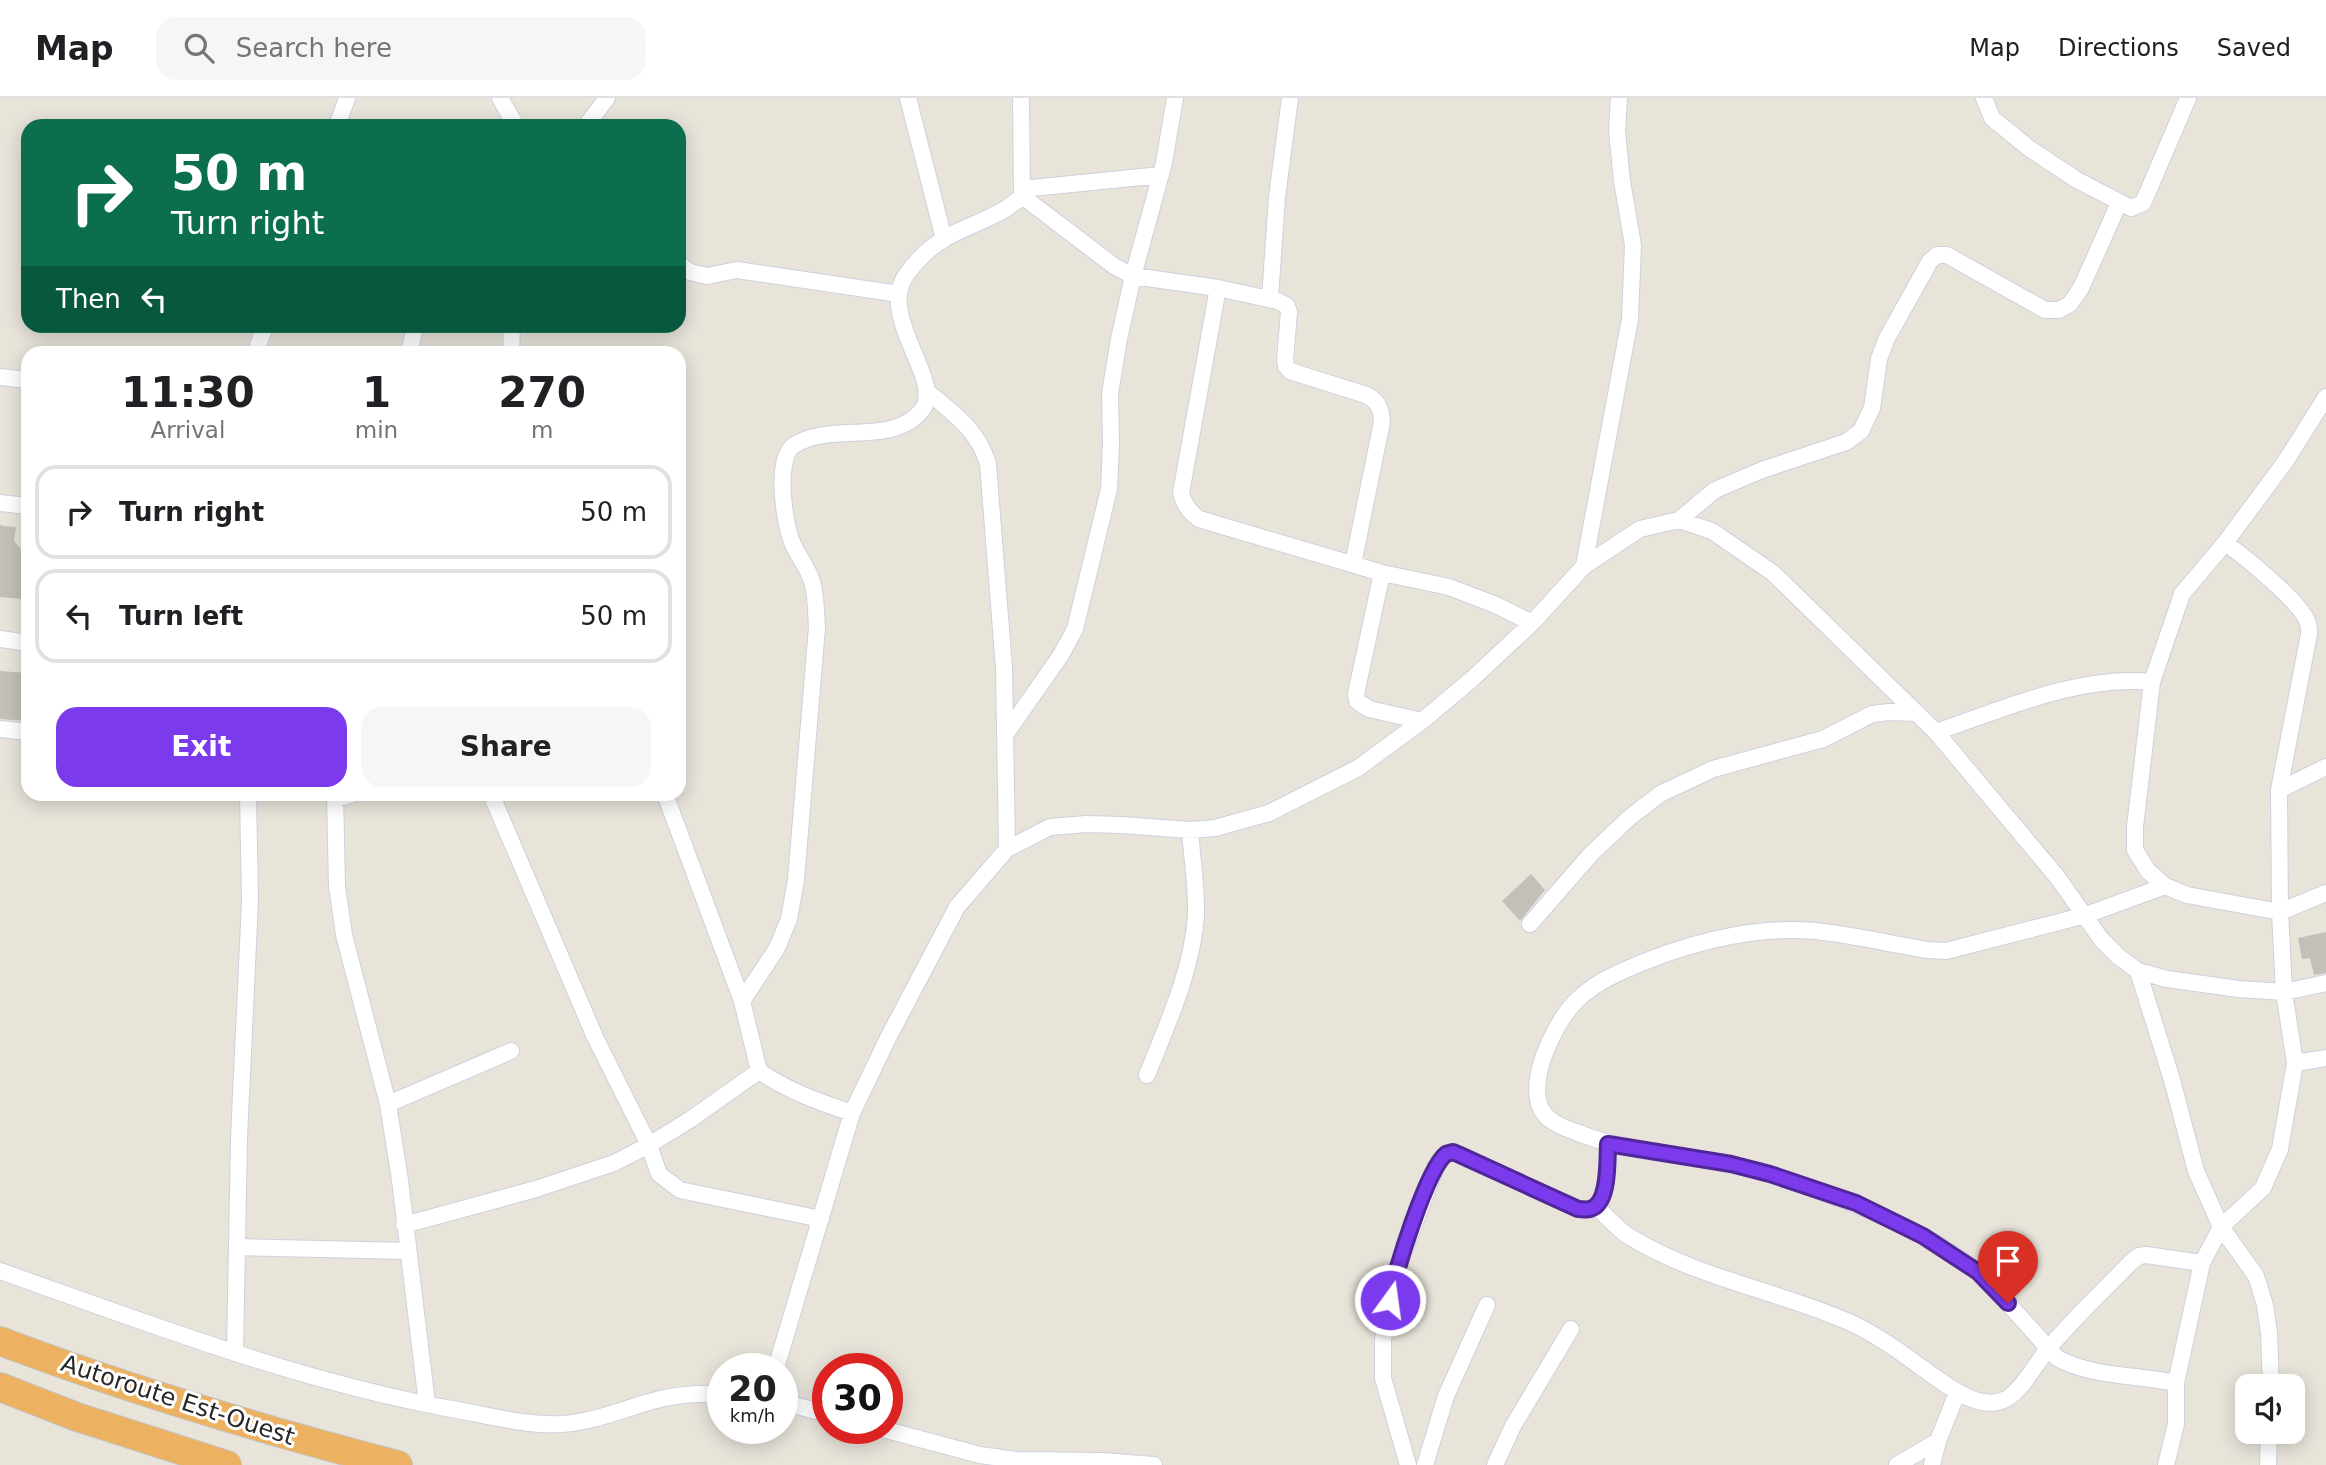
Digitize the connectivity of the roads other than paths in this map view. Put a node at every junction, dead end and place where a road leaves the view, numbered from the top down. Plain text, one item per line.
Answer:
1 (346, 98) edge
2 (500, 98) edge
3 (607, 98) edge
4 (908, 98) edge
5 (1021, 98) edge
6 (1175, 98) edge
7 (1290, 98) edge
8 (1619, 98) edge
9 (1984, 98) edge
10 (2188, 98) edge
11 (339, 119) edge
12 (512, 119) edge
13 (591, 119) edge
14 (1161, 175) junction
15 (1022, 192) junction
16 (2119, 203) junction
17 (944, 239) junction
18 (686, 269) edge
19 (1133, 276) junction
20 (1218, 288) junction
21 (899, 294) junction
22 (1270, 298) junction
23 (0, 377) edge
24 (21, 379) edge
25 (928, 392) junction
26 (2326, 397) edge
27 (0, 503) edge
28 (21, 505) edge
29 (1679, 520) junction
30 (2225, 543) junction
31 (1353, 564) junction
32 (1584, 566) junction
33 (1382, 573) junction
34 (1532, 623) junction
35 (0, 639) edge
36 (21, 642) edge
37 (2152, 682) junction
38 (1915, 712) junction
39 (1422, 721) junction
40 (0, 729) edge
41 (21, 731) edge
42 (1936, 732) junction
43 (1005, 734) junction
44 (2326, 767) edge
45 (2279, 790) junction
46 (248, 801) edge
47 (335, 801) edge
48 (494, 801) edge
49 (668, 801) edge
50 (1190, 830) junction
51 (1007, 849) junction
52 (2165, 886) junction
53 (2326, 893) edge
54 (2280, 912) junction
55 (2086, 915) junction
56 (1530, 924) dead end
57 (2138, 971) junction
58 (2326, 983) edge
59 (2284, 992) junction
60 (742, 1001) junction
61 (511, 1051) dead end
62 (2326, 1058) edge
63 (2295, 1063) junction
64 (759, 1071) junction
65 (1147, 1075) dead end
66 (388, 1104) junction
67 (852, 1113) junction
68 (1608, 1144) junction
69 (649, 1145) junction
70 (1596, 1206) junction
71 (821, 1219) junction
72 (404, 1225) junction
73 (2221, 1227) junction
74 (237, 1247) junction
75 (407, 1251) junction
76 (2202, 1263) junction
77 (0, 1271) edge
78 (1487, 1305) dead end
79 (1570, 1329) dead end
80 (0, 1341) edge
81 (2049, 1349) junction
82 (235, 1352) junction
83 (781, 1353) edge
84 (2270, 1374) edge
85 (2175, 1383) junction
86 (0, 1387) edge
87 (707, 1393) edge
88 (1957, 1393) junction
89 (427, 1404) junction
90 (903, 1434) edge
91 (1938, 1441) junction
92 (2269, 1444) edge
93 (228, 1465) edge
94 (398, 1465) edge
95 (1154, 1465) edge
96 (1408, 1465) edge
97 (1425, 1465) edge
98 (1495, 1465) edge
99 (1897, 1465) edge
100 (1931, 1465) edge
101 (2166, 1465) edge
102 (2268, 1465) edge

1 - 11 street
2 - 12 street
3 - 13 street
4 - 17 street
5 - 15 street
6 - 14 street
7 - 22 street
8 - 32 street
9 - 16 street
10 - 16 street
14 - 15 street
14 - 19 street
15 - 17 street
15 - 19 street
16 - 29 street
17 - 21 street
18 - 21 street
19 - 20 street
19 - 43 street
20 - 22 street
20 - 31 street
21 - 25 street
22 - 31 street
23 - 24 street
25 - 43 street
25 - 60 street
26 - 30 street
27 - 28 street
29 - 32 street
29 - 38 street
30 - 37 street
30 - 45 street
31 - 33 street
32 - 34 street
33 - 34 street
33 - 39 street
34 - 39 street
35 - 36 street
37 - 42 street
37 - 52 street
38 - 42 street
38 - 56 street
39 - 50 street
40 - 41 street
42 - 55 street
43 - 51 street
44 - 45 street
45 - 54 street
46 - 74 street
47 - 66 street
48 - 69 street
49 - 60 street
50 - 51 street
50 - 65 street
51 - 67 street
52 - 54 street
52 - 55 street
53 - 54 street
54 - 59 street
55 - 57 street
55 - 68 street
57 - 59 street
57 - 73 street
58 - 59 street
59 - 63 street
60 - 64 street
61 - 66 street
62 - 63 street
63 - 73 street
64 - 67 street
64 - 69 street
66 - 72 street
67 - 71 street
68 - 70 street
68 - 81 street
69 - 71 street
69 - 72 street
70 - 88 street
70 - 96 street
71 - 83 street
72 - 75 street
73 - 76 street
73 - 84 street
74 - 75 street
74 - 82 street
75 - 89 street
76 - 81 street
76 - 85 street
77 - 82 street
78 - 97 street
79 - 98 street
80 - 94 highway, Autoroute Est-Ouest
81 - 85 street
81 - 88 street
82 - 89 street
85 - 101 street
86 - 93 highway, Autoroute Est-Ouest
87 - 89 street
88 - 91 street
90 - 95 street
91 - 99 street
91 - 100 street
92 - 102 street

